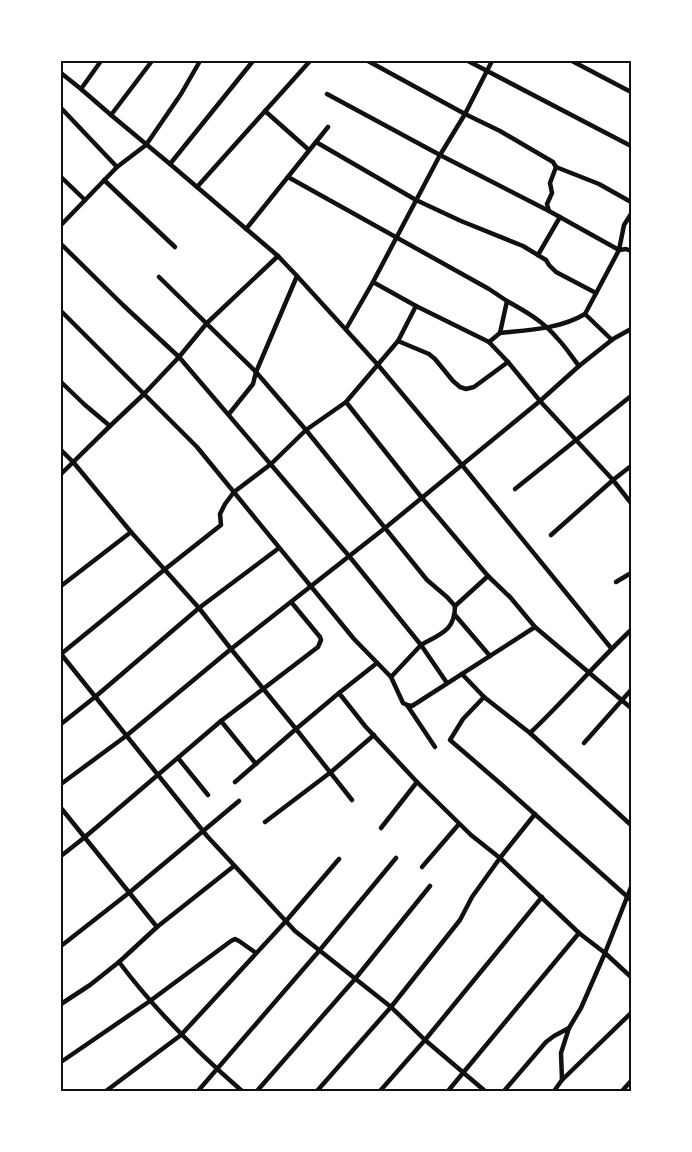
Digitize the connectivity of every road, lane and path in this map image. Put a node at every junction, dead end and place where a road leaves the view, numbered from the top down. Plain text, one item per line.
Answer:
1 (101, 61) edge
2 (152, 61) edge
3 (200, 61) edge
4 (253, 61) edge
5 (310, 61) edge
6 (368, 61) edge
7 (468, 61) edge
8 (492, 61) edge
9 (572, 61) edge
10 (487, 71) junction
11 (61, 73) edge
12 (81, 88) junction
13 (631, 92) edge
14 (327, 94) dead end
15 (61, 108) edge
16 (265, 111) junction
17 (465, 114) junction
18 (110, 115) junction
19 (328, 127) dead end
20 (316, 142) junction
21 (146, 145) junction
22 (631, 146) edge
23 (309, 150) junction
24 (440, 155) junction
25 (170, 164) junction
26 (117, 167) junction
27 (556, 167) junction
28 (61, 177) edge
29 (288, 177) junction
30 (104, 180) junction
31 (197, 187) junction
32 (85, 200) junction
33 (416, 200) junction
34 (631, 202) edge
35 (549, 211) junction
36 (631, 214) edge
37 (560, 217) junction
38 (61, 224) edge
39 (246, 229) junction
40 (396, 238) junction
41 (61, 244) edge
42 (175, 247) dead end
43 (619, 250) junction
44 (631, 251) edge
45 (538, 255) junction
46 (278, 256) junction
47 (159, 276) dead end
48 (297, 276) junction
49 (373, 282) junction
50 (596, 292) junction
51 (506, 301) junction
52 (416, 306) junction
53 (61, 311) edge
54 (585, 314) junction
55 (207, 323) junction
56 (546, 327) junction
57 (346, 329) junction
58 (631, 329) edge
59 (500, 333) junction
60 (612, 340) junction
61 (398, 341) junction
62 (489, 342) junction
63 (179, 357) junction
64 (508, 362) junction
65 (378, 365) junction
66 (579, 366) junction
67 (256, 372) junction
68 (61, 382) edge
69 (144, 394) junction
70 (631, 396) edge
71 (540, 401) junction
72 (346, 402) junction
73 (229, 414) junction
74 (110, 426) junction
75 (306, 430) junction
76 (577, 441) junction
77 (61, 450) edge
78 (74, 463) junction
79 (271, 464) junction
80 (462, 465) junction
81 (631, 466) edge
82 (61, 474) edge
83 (613, 480) junction
84 (515, 489) dead end
85 (234, 492) junction
86 (422, 498) junction
87 (631, 503) edge
88 (385, 528) junction
89 (131, 532) junction
90 (551, 535) dead end
91 (279, 548) junction
92 (350, 556) junction
93 (164, 570) junction
94 (631, 573) edge
95 (488, 576) junction
96 (616, 582) dead end
97 (61, 586) edge
98 (311, 587) junction
99 (292, 603) junction
100 (455, 606) junction
101 (199, 608) junction
102 (455, 615) junction
103 (535, 627) junction
104 (631, 630) edge
105 (421, 645) junction
106 (611, 648) junction
107 (231, 650) junction
108 (61, 654) edge
109 (490, 656) junction
110 (377, 663) junction
111 (588, 673) junction
112 (462, 674) junction
113 (391, 677) junction
114 (447, 683) junction
115 (263, 689) junction
116 (631, 690) edge
117 (339, 693) junction
118 (95, 697) junction
119 (484, 697) junction
120 (621, 700) junction
121 (407, 706) junction
122 (631, 708) edge
123 (221, 721) junction
124 (61, 724) edge
125 (296, 730) junction
126 (530, 733) junction
127 (374, 735) junction
128 (126, 736) junction
129 (584, 743) dead end
130 (435, 747) dead end
131 (178, 758) junction
132 (256, 764) junction
133 (331, 772) junction
134 (158, 775) junction
135 (235, 782) dead end
136 (417, 782) junction
137 (61, 784) edge
138 (208, 795) dead end
139 (352, 800) dead end
140 (239, 802) dead end
141 (61, 808) edge
142 (535, 814) junction
143 (265, 822) dead end
144 (460, 824) junction
145 (631, 825) edge
146 (381, 828) dead end
147 (204, 832) junction
148 (85, 837) junction
149 (61, 856) edge
150 (396, 858) dead end
151 (500, 858) junction
152 (339, 859) dead end
153 (234, 866) junction
154 (422, 867) dead end
155 (430, 886) dead end
156 (631, 887) edge
157 (130, 892) junction
158 (626, 896) junction
159 (542, 897) junction
160 (631, 900) edge
161 (286, 922) junction
162 (157, 927) junction
163 (579, 933) junction
164 (61, 946) edge
165 (320, 951) junction
166 (605, 953) junction
167 (256, 954) junction
168 (120, 962) junction
169 (631, 977) edge
170 (354, 979) junction
171 (150, 1001) junction
172 (61, 1004) edge
173 (391, 1007) junction
174 (631, 1013) edge
175 (569, 1028) junction
176 (181, 1035) junction
177 (425, 1040) junction
178 (61, 1062) edge
179 (217, 1069) junction
180 (464, 1072) junction
181 (562, 1080) junction
182 (631, 1081) edge
183 (106, 1091) edge
184 (198, 1091) edge
185 (242, 1091) edge
186 (257, 1091) edge
187 (317, 1091) edge
188 (380, 1091) edge
189 (448, 1091) edge
190 (486, 1091) edge
191 (504, 1091) edge
192 (554, 1091) edge
193 (622, 1091) edge

1 - 12 street
2 - 18 street
3 - 21 street
4 - 25 street
5 - 16 street
6 - 17 street
7 - 10 street
8 - 10 street
9 - 13 street
10 - 17 street
10 - 22 street
11 - 12 street
12 - 18 street
14 - 24 street
15 - 26 street
16 - 23 street
16 - 31 street
17 - 24 street
17 - 27 street
18 - 21 street
19 - 20 street
20 - 23 street
20 - 33 street
21 - 25 street
21 - 26 street
23 - 29 street
24 - 33 street
24 - 35 street
25 - 31 street
26 - 30 street
27 - 34 street
27 - 35 street
28 - 32 street
29 - 39 street
29 - 40 street
30 - 32 street
30 - 42 street
31 - 39 street
32 - 38 street
33 - 40 street
33 - 45 street
35 - 37 street
36 - 43 street
37 - 43 street
37 - 45 street
39 - 46 street
40 - 49 street
40 - 51 street
41 - 63 street
43 - 44 street
43 - 50 street
45 - 50 street
46 - 48 street
46 - 55 street
47 - 55 street
48 - 57 street
48 - 67 street
49 - 52 street
49 - 57 street
50 - 54 street
51 - 56 street
51 - 59 street
52 - 61 street
52 - 62 street
53 - 69 street
54 - 56 street
54 - 60 street
55 - 63 street
55 - 67 street
56 - 59 street
56 - 66 street
57 - 65 street
58 - 60 street
59 - 62 street
60 - 66 street
61 - 64 street
61 - 65 street
62 - 64 street
63 - 69 street
63 - 73 street
64 - 71 street
65 - 72 street
65 - 80 street
66 - 71 street
67 - 73 street
67 - 75 street
68 - 74 street
69 - 74 street
69 - 85 street
70 - 76 street
71 - 76 street
71 - 80 street
72 - 75 street
72 - 86 street
73 - 79 street
74 - 78 street
75 - 79 street
75 - 88 street
76 - 83 street
76 - 84 street
77 - 78 street
78 - 82 street
78 - 89 street
79 - 85 street
79 - 92 street
80 - 86 street
80 - 106 street
81 - 83 street
83 - 87 street
83 - 90 street
85 - 91 street
85 - 93 street
86 - 88 street
86 - 95 street
88 - 92 street
88 - 100 street
89 - 93 street
89 - 97 street
91 - 98 street
91 - 101 street
92 - 98 street
92 - 105 street
93 - 101 street
93 - 108 street
94 - 96 street
95 - 100 street
95 - 103 street
98 - 99 street
98 - 110 street
99 - 107 street
99 - 115 street
100 - 102 street
101 - 107 street
101 - 118 street
102 - 105 street
102 - 109 street
103 - 109 street
103 - 111 street
104 - 106 street
105 - 113 street
105 - 114 street
106 - 111 street
107 - 115 street
107 - 128 street
108 - 118 street
109 - 112 street
110 - 113 street
110 - 117 street
111 - 120 street
111 - 126 street
112 - 114 street
112 - 119 street
113 - 121 street
114 - 121 street
115 - 123 street
115 - 125 street
116 - 120 street
117 - 125 street
117 - 127 street
118 - 124 street
118 - 128 street
119 - 126 street
119 - 142 street
120 - 122 street
120 - 129 street
121 - 130 street
123 - 131 street
123 - 132 street
125 - 132 street
125 - 133 street
126 - 145 street
127 - 133 street
127 - 136 street
128 - 134 street
128 - 137 street
131 - 134 street
131 - 138 street
132 - 135 street
133 - 139 street
133 - 143 street
134 - 147 street
134 - 148 street
136 - 144 street
136 - 146 street
140 - 147 street
141 - 148 street
142 - 151 street
142 - 158 street
144 - 151 street
144 - 154 street
147 - 153 street
147 - 157 street
148 - 149 street
148 - 157 street
150 - 165 street
151 - 159 street
151 - 173 street
152 - 161 street
153 - 161 street
153 - 162 street
155 - 170 street
156 - 158 street
157 - 162 street
157 - 164 street
158 - 160 street
158 - 166 street
159 - 163 street
159 - 177 street
161 - 165 street
161 - 167 street
162 - 168 street
163 - 166 street
163 - 180 street
165 - 170 street
165 - 179 street
166 - 169 street
166 - 175 street
167 - 171 street
167 - 176 street
168 - 171 street
168 - 172 street
170 - 173 street
170 - 186 street
171 - 176 street
171 - 178 street
173 - 177 street
173 - 187 street
174 - 181 street
175 - 181 street
175 - 191 street
176 - 179 street
176 - 183 street
177 - 180 street
177 - 188 street
179 - 184 street
179 - 185 street
180 - 189 street
180 - 190 street
181 - 192 street
182 - 193 street

